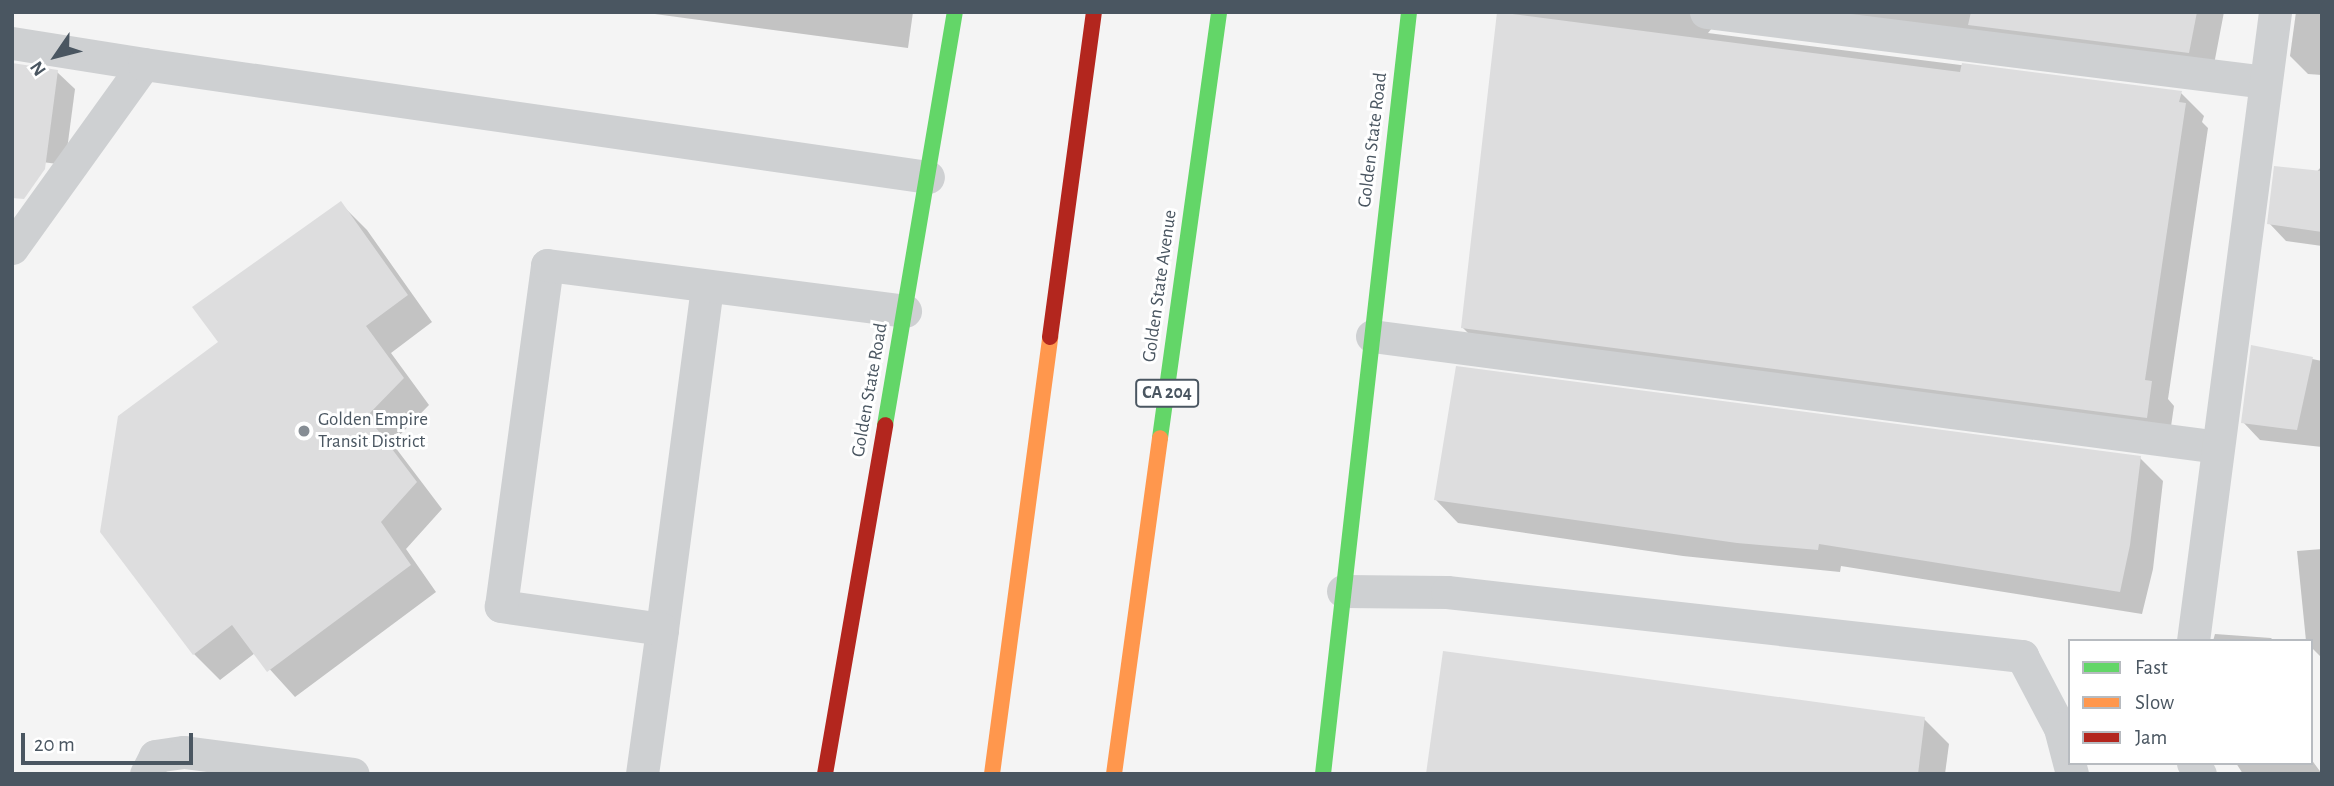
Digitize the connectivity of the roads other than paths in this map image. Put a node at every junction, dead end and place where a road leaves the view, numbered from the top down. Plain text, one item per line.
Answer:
1 (955, 12) edge
2 (1094, 12) edge
3 (1219, 12) edge
4 (1409, 12) edge
5 (1706, 12) edge
6 (2275, 12) edge
7 (12, 43) edge
8 (144, 64) junction
9 (2265, 82) junction
10 (928, 177) junction
11 (12, 248) edge
12 (707, 286) junction
13 (905, 311) junction
14 (1372, 336) junction
15 (2218, 447) junction
16 (1343, 591) junction
17 (662, 629) junction
18 (2193, 639) edge
19 (2068, 759) edge
20 (146, 774) edge
21 (353, 774) edge
22 (642, 774) edge
23 (825, 774) edge
24 (992, 774) edge
25 (1114, 774) edge
26 (1323, 774) edge

1 - 10 main road, Golden State Road
2 - 24 main road
3 - 25 main road, Golden State Avenue / CA 204
4 - 14 main road, Golden State Road
5 - 9 lane
6 - 9 lane
7 - 8 lane
8 - 10 lane
8 - 11 lane
9 - 15 lane
10 - 13 main road, Golden State Road
12 - 13 lane
12 - 17 lane
12 - 17 lane
13 - 23 main road, Golden State Road
14 - 15 lane
14 - 16 main road, Golden State Road
15 - 18 lane
16 - 19 lane
16 - 26 main road, Golden State Road
17 - 22 lane
20 - 21 lane

